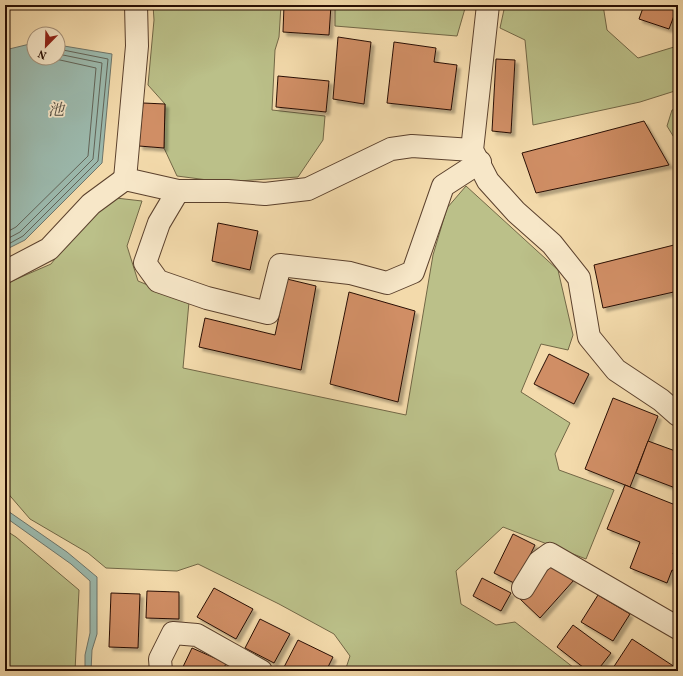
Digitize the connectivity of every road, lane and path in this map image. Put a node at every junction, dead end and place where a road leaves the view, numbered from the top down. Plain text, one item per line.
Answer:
1 (136, 5) edge
2 (488, 5) edge
3 (476, 156) junction
4 (125, 179) junction
5 (178, 190) junction
6 (5, 272) edge
7 (676, 408) edge
8 (523, 588) dead end
9 (678, 628) edge
10 (161, 671) edge
11 (261, 671) edge

1 - 4 street
2 - 3 street
3 - 5 street
3 - 5 street
3 - 7 street
4 - 5 street
4 - 6 street
8 - 9 street
10 - 11 street

